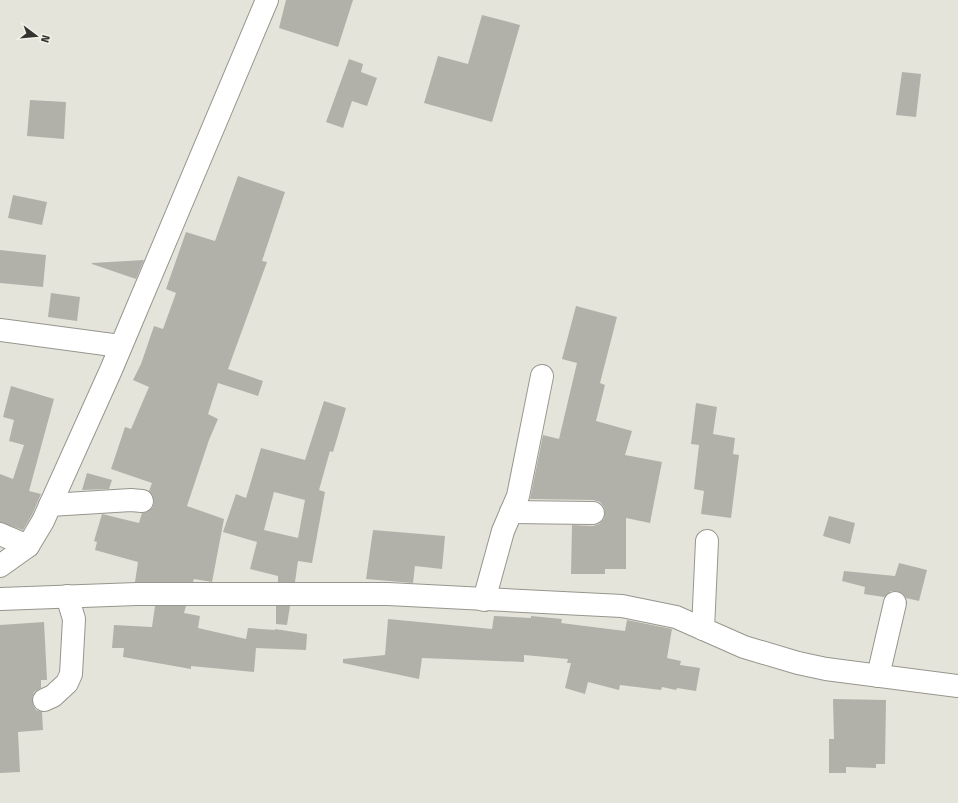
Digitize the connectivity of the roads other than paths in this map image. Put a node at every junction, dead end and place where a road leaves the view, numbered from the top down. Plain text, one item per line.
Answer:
1 (267, 0) edge
2 (0, 330) edge
3 (120, 346) junction
4 (542, 376) dead end
5 (142, 501) dead end
6 (50, 505) junction
7 (511, 512) junction
8 (593, 513) dead end
9 (0, 534) edge
10 (707, 541) dead end
11 (28, 546) junction
12 (0, 566) edge
13 (67, 596) junction
14 (0, 599) edge
15 (484, 600) junction
16 (895, 603) dead end
17 (703, 629) junction
18 (878, 676) junction
19 (958, 686) edge
20 (44, 700) dead end

1 - 3 street
2 - 3 street
3 - 6 street
4 - 7 street
5 - 6 street
6 - 11 street
7 - 8 street
7 - 15 street
9 - 11 street
10 - 17 street
11 - 12 street
13 - 14 street
13 - 15 street
13 - 20 street
15 - 17 street
16 - 18 street
17 - 18 street
18 - 19 street

